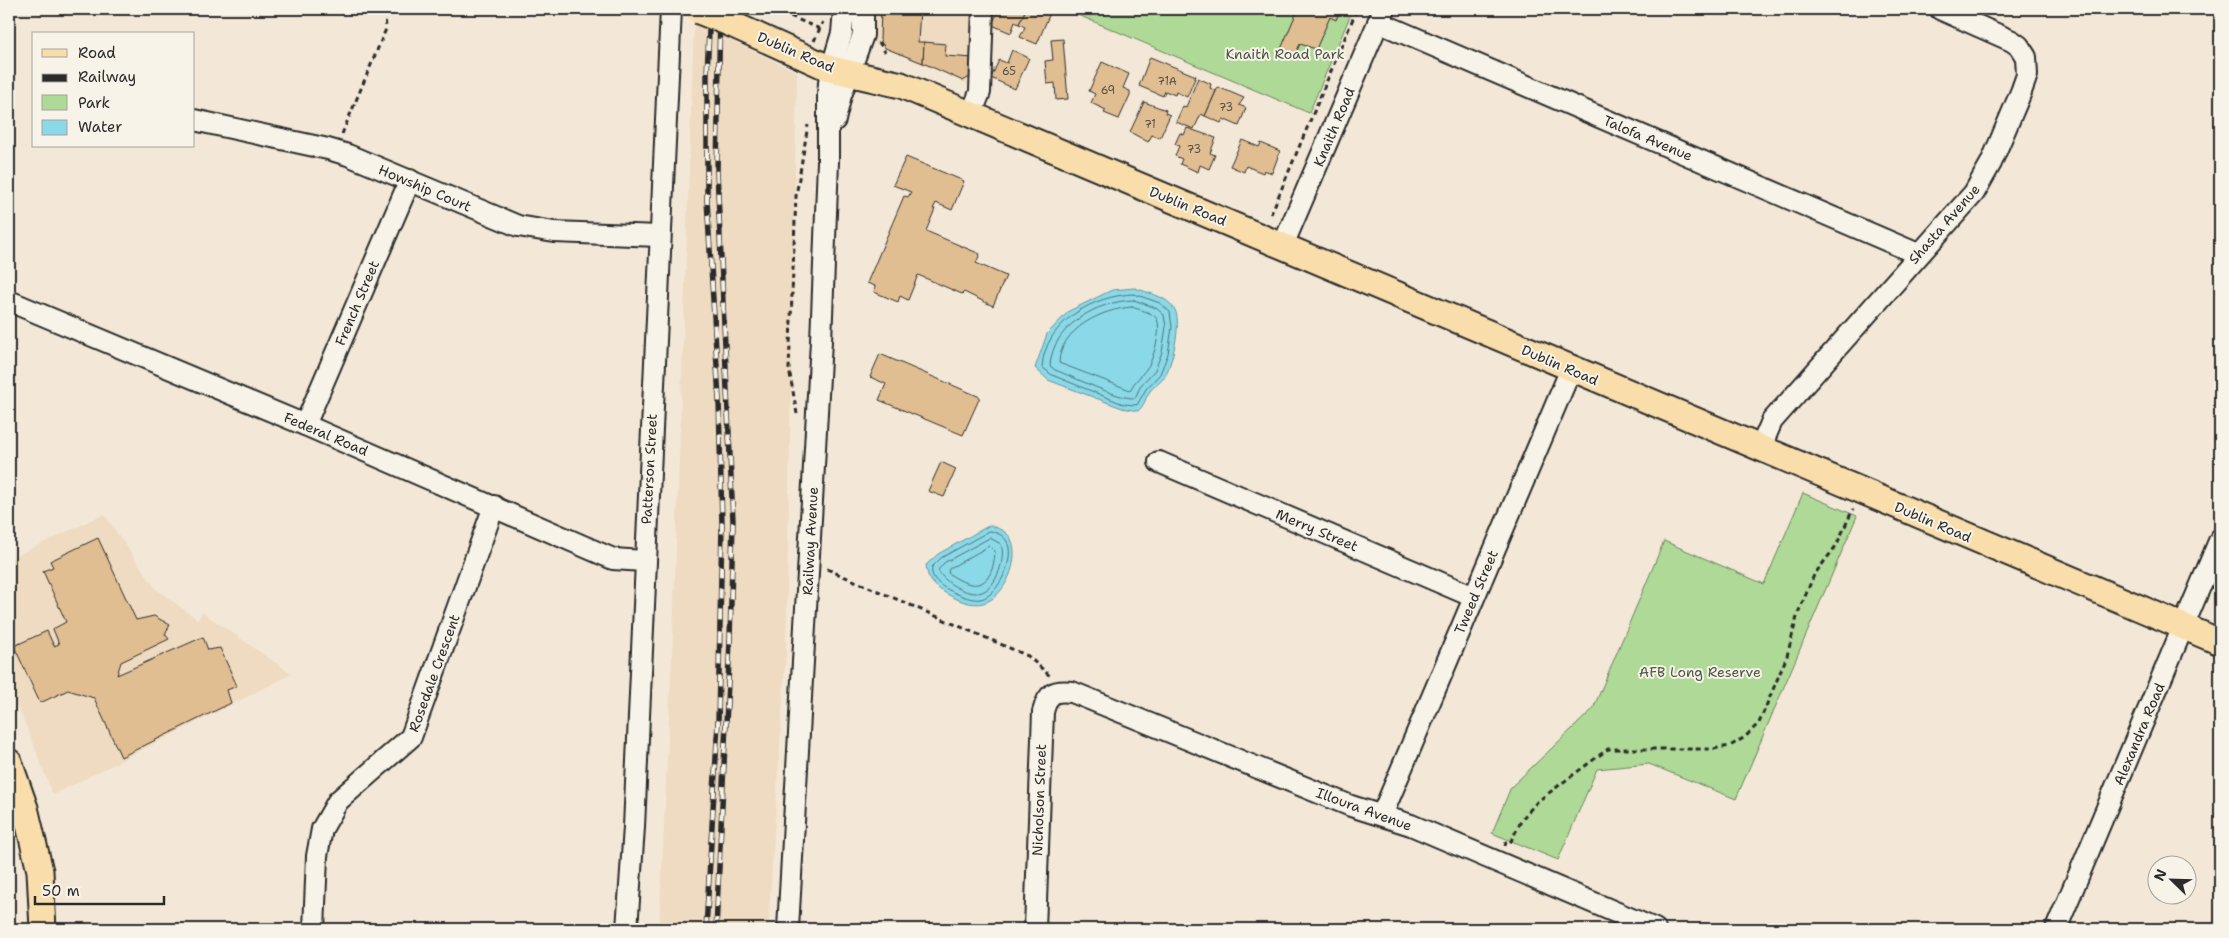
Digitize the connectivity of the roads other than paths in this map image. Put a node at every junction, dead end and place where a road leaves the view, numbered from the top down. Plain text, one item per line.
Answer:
1 (670, 9) edge
2 (844, 9) edge
3 (863, 9) edge
4 (983, 9) edge
5 (1940, 9) edge
6 (697, 10) edge
7 (1972, 15) edge
8 (727, 16) edge
9 (1381, 16) edge
10 (844, 63) junction
11 (971, 114) junction
12 (195, 120) edge
13 (410, 180) junction
14 (659, 236) junction
15 (1283, 245) junction
16 (1918, 254) junction
17 (9, 301) edge
18 (1571, 369) junction
19 (305, 425) junction
20 (1760, 449) junction
21 (1160, 462) dead end
22 (494, 506) junction
23 (2220, 539) edge
24 (644, 562) junction
25 (1474, 597) junction
26 (2184, 627) junction
27 (2220, 642) edge
28 (1072, 692) joint
29 (9, 762) edge
30 (1382, 815) junction
31 (1620, 923) edge
32 (43, 929) edge
33 (314, 929) edge
34 (627, 929) edge
35 (788, 929) edge
36 (1034, 929) edge
37 (1655, 929) edge
38 (2056, 929) edge

1 - 14 street, Patterson Street
2 - 10 street, Railway Avenue
3 - 10 street, Railway Avenue
4 - 11 street
5 - 7 street, Shasta Avenue
6 - 8 main road, Dublin Road, bridge
7 - 16 street, Shasta Avenue
8 - 10 main road, Dublin Road
9 - 15 street, Knaith Road
9 - 16 street, Talofa Avenue
10 - 11 main road, Dublin Road
10 - 35 street, Railway Avenue
11 - 15 main road, Dublin Road
12 - 13 street, Howship Court
13 - 14 street, Howship Court
13 - 19 street, French Street
14 - 24 street, Patterson Street
15 - 18 main road, Dublin Road
16 - 20 street, Shasta Avenue
17 - 19 street, Federal Road
18 - 20 main road, Dublin Road
18 - 25 street, Tweed Street
19 - 22 street, Federal Road
20 - 26 main road, Dublin Road
21 - 25 street, Merry Street
22 - 24 street, Federal Road
22 - 33 street, Rosedale Crescent
23 - 26 street, Alexandra Road
24 - 34 street, Patterson Street
25 - 30 street, Tweed Street
26 - 27 main road, Dublin Road
26 - 38 street, Alexandra Road
28 - 30 street, Illoura Avenue
28 - 36 street, Nicholson Street
29 - 32 main road
30 - 31 street, Illoura Avenue
31 - 37 street, Illoura Avenue

